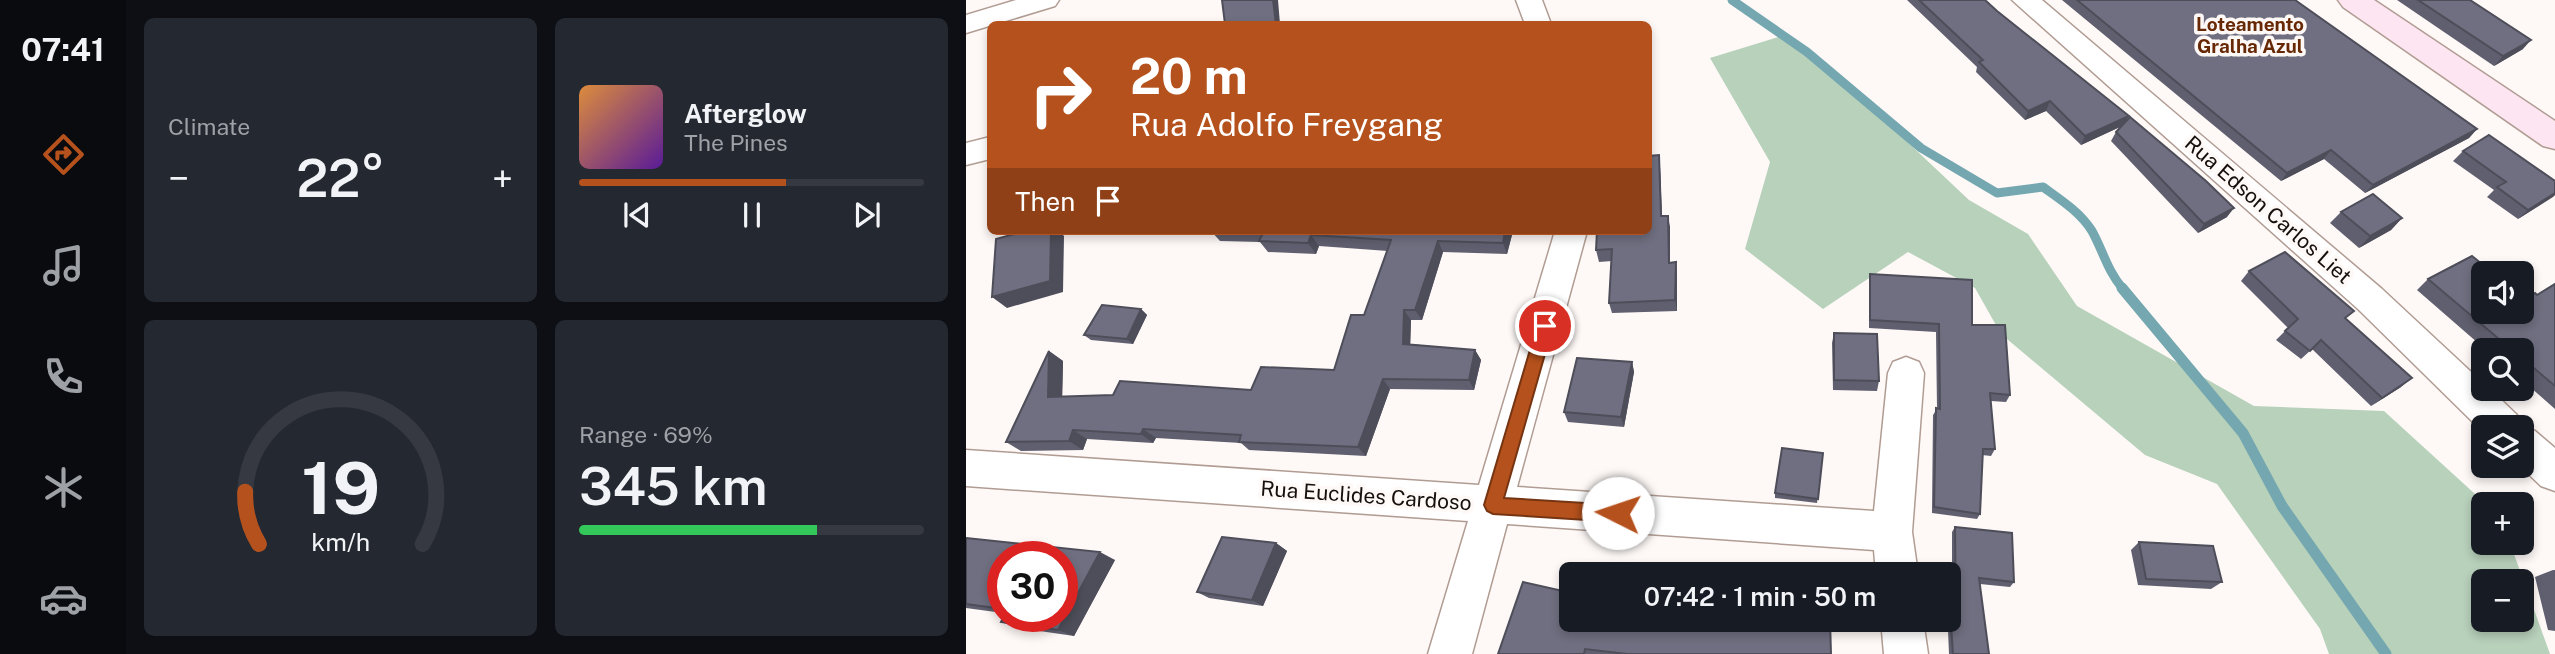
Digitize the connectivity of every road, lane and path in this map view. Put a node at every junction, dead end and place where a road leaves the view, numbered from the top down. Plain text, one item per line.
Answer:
1 (1046, 0) edge
2 (1529, 0) edge
3 (2025, 0) edge
4 (2353, 0) edge
5 (1537, 21) edge
6 (966, 24) edge
7 (2555, 137) edge
8 (987, 149) edge
9 (966, 154) edge
10 (1570, 235) edge
11 (1906, 373) dead end
12 (2492, 415) edge
13 (2534, 454) edge
14 (966, 468) edge
15 (2555, 473) edge
16 (1493, 505) junction
17 (1892, 532) junction
18 (1895, 562) edge
19 (1903, 632) edge
20 (1450, 654) edge
21 (1906, 654) edge

1 - 6 street
2 - 5 street
3 - 12 street, Rua Edson Carlos Liet
4 - 7 street
8 - 9 street
10 - 16 street
11 - 17 street
13 - 15 street
14 - 16 street, Rua Euclides Cardoso
16 - 17 street, Rua Euclides Cardoso
16 - 20 street
17 - 18 street
19 - 21 street

